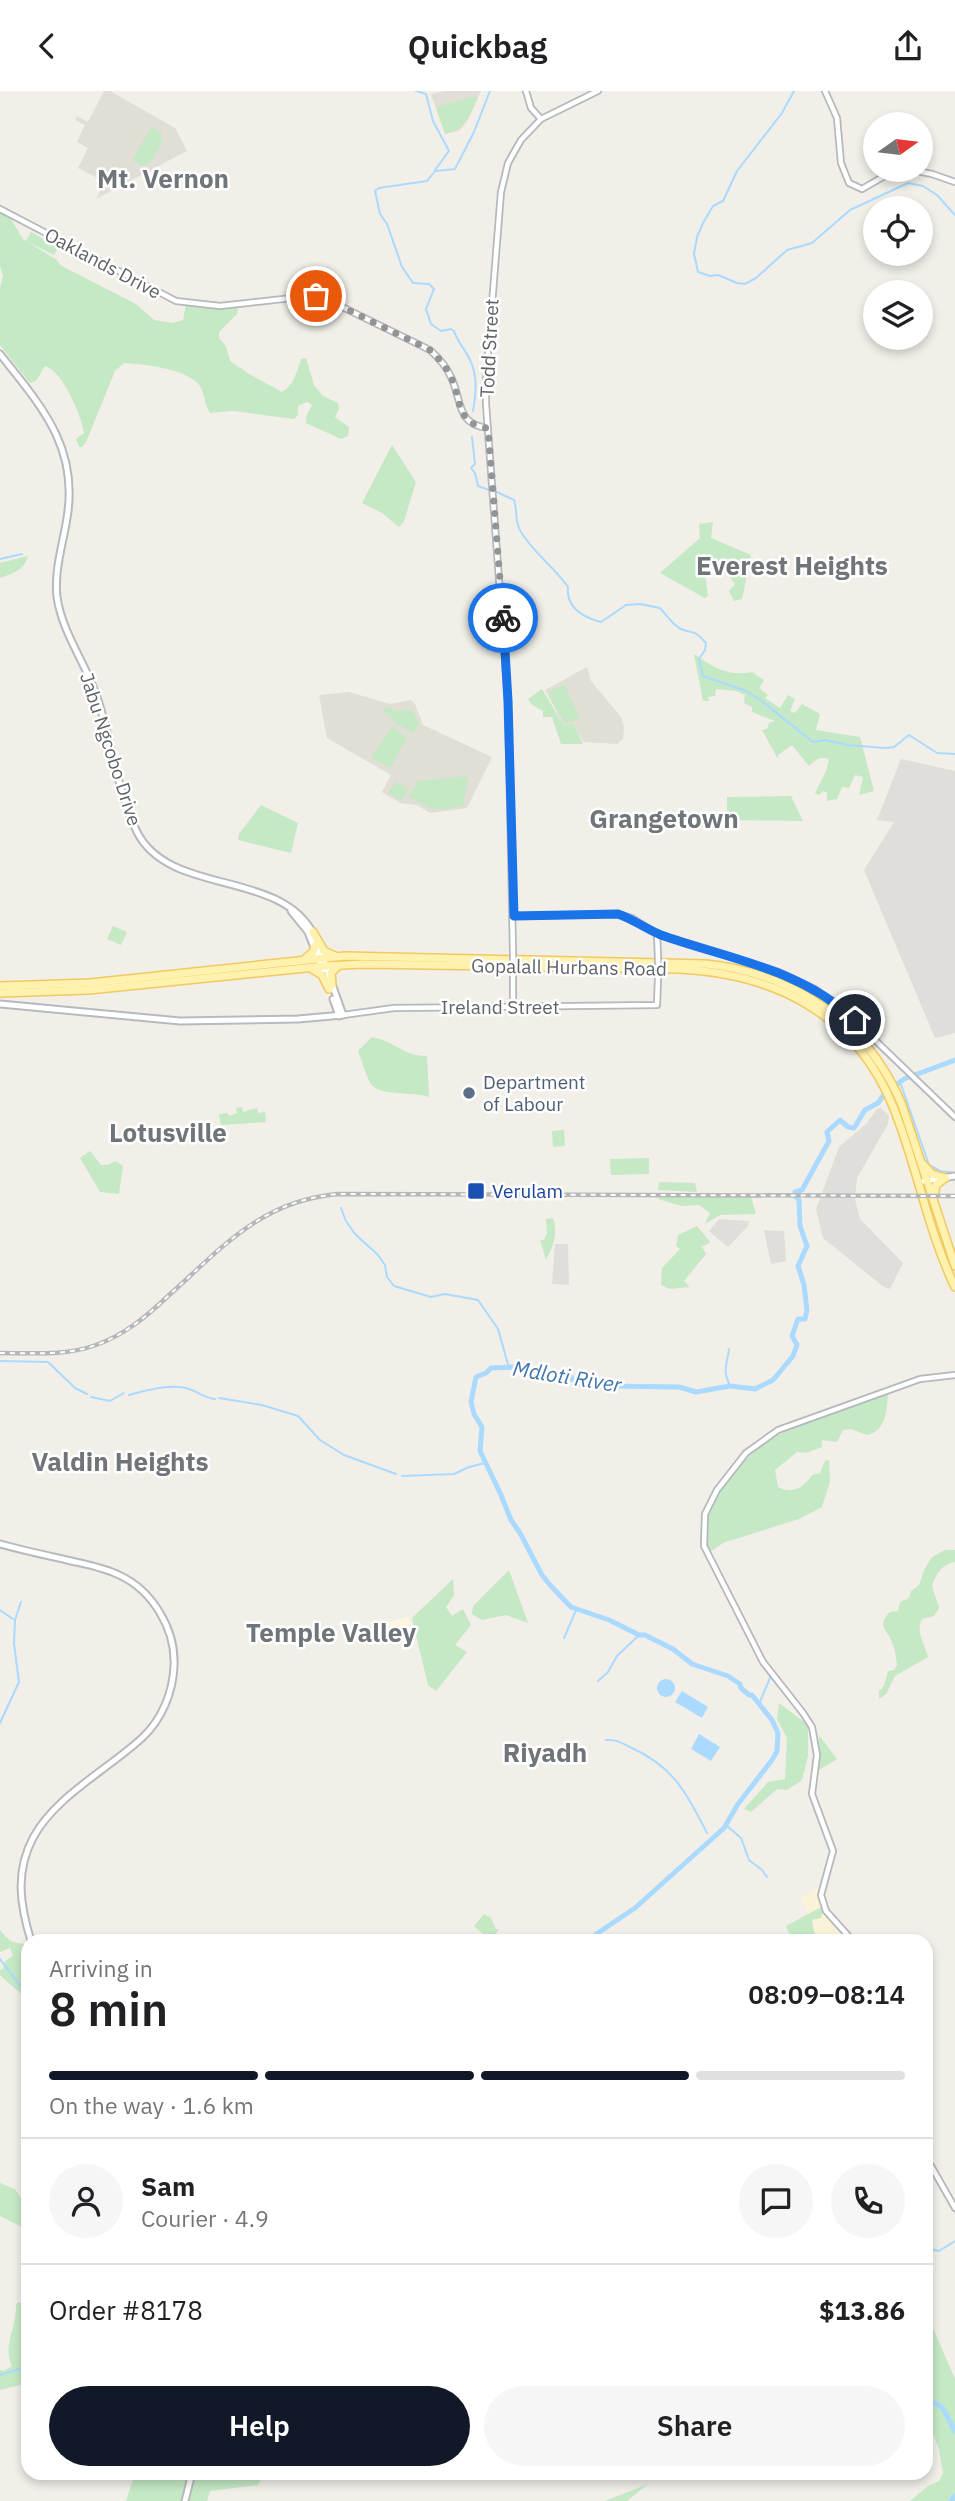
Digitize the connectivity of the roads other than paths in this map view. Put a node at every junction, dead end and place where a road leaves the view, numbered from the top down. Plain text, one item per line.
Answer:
1 (526, 91) edge
2 (598, 91) edge
3 (825, 91) edge
4 (541, 120) junction
5 (933, 173) edge
6 (874, 182) edge
7 (955, 182) edge
8 (0, 209) edge
9 (0, 354) edge
10 (488, 428) junction
11 (287, 906) junction
12 (609, 907) dead end
13 (614, 914) junction
14 (514, 916) junction
15 (313, 932) junction
16 (657, 934) junction
17 (315, 946) junction
18 (302, 960) junction
19 (337, 961) junction
20 (322, 962) junction
21 (293, 969) junction
22 (0, 986) edge
23 (330, 987) junction
24 (0, 992) edge
25 (334, 1002) junction
26 (0, 1004) edge
27 (513, 1009) junction
28 (342, 1015) junction
29 (324, 1018) junction
30 (955, 1117) edge
31 (920, 1160) junction
32 (955, 1176) edge
33 (945, 1178) junction
34 (927, 1181) junction
35 (918, 1183) junction
36 (933, 1200) junction
37 (955, 1266) edge
38 (955, 1287) edge
39 (955, 1375) edge
40 (0, 1544) edge
41 (29, 1934) edge
42 (847, 1934) edge
43 (933, 2169) edge
44 (955, 2208) edge
45 (190, 2480) edge
46 (185, 2501) edge

1 - 4 street
2 - 4 street
3 - 6 street
4 - 10 street, Todd Street
5 - 7 street
8 - 10 street, Oaklands Drive
9 - 11 main road, Jabu Ngcobo Drive
10 - 14 street, Todd Street
11 - 15 main road, Jabu Ngcobo Drive
11 - 17 main road, Jabu Ngcobo Drive
12 - 13 street
13 - 14 street
13 - 16 street
14 - 27 street, Todd Street, bridge
15 - 19 main road
15 - 20 main road, Jabu Ngcobo Drive
16 - 27 street, Ireland Street, bridge
16 - 30 street
17 - 18 main road
17 - 20 main road, Jabu Ngcobo Drive
18 - 20 main road, Gopalall Hurbans Road
18 - 22 main road, Gopalall Hurbans Road
19 - 20 main road, Gopalall Hurbans Road
19 - 23 main road
19 - 31 main road, Gopalall Hurbans Road
19 - 35 main road, Gopalall Hurbans Road
20 - 21 main road, Gopalall Hurbans Road
20 - 23 main road, Jabu Ngcobo Drive
21 - 23 main road
21 - 24 main road, Gopalall Hurbans Road
23 - 25 main road, Jabu Ngcobo Drive
23 - 28 main road, Jabu Ngcobo Drive
25 - 28 main road, Jabu Ngcobo Drive
25 - 29 main road
26 - 29 main road
27 - 28 street, Ireland Street
28 - 29 main road
31 - 33 main road
31 - 34 main road, Gopalall Hurbans Road
32 - 33 main road
33 - 34 main road
33 - 36 main road
34 - 35 main road
34 - 36 main road, Gopalall Hurbans Road
35 - 38 main road, Gopalall Hurbans Road
36 - 37 main road, Gopalall Hurbans Road
39 - 42 street
40 - 41 main road
43 - 44 street
45 - 46 main road

